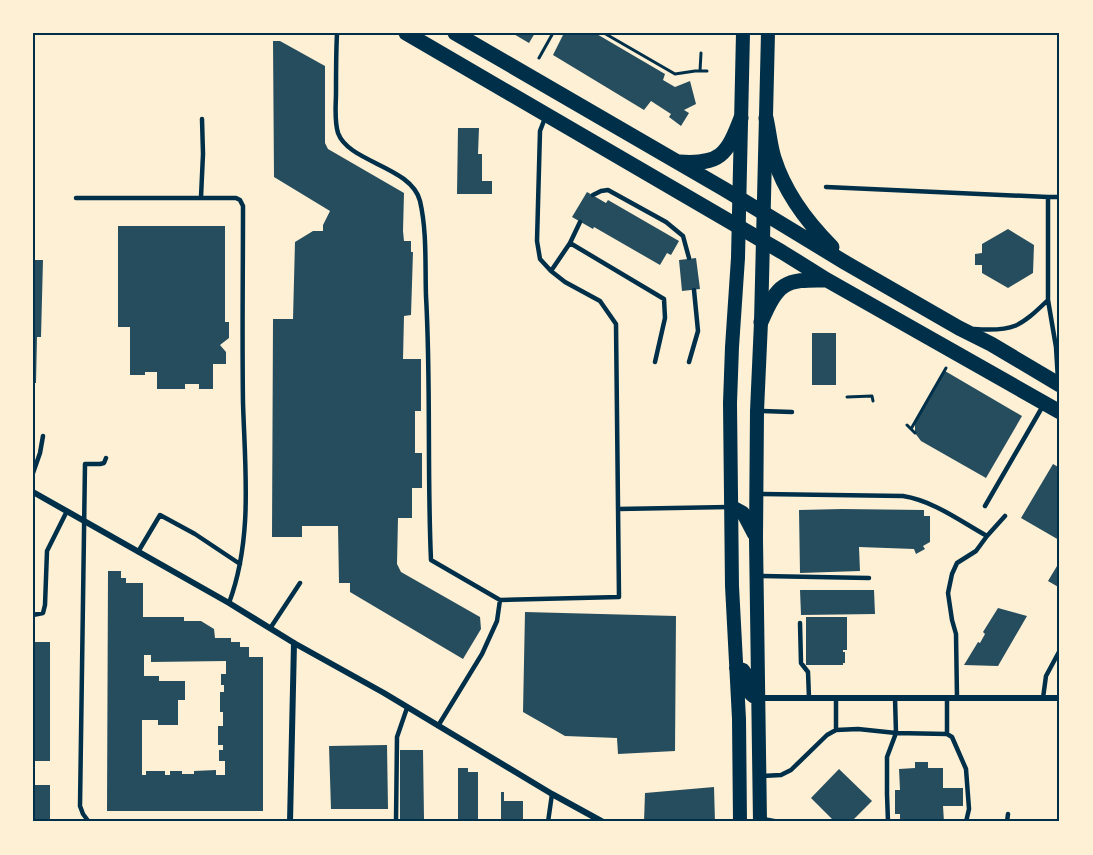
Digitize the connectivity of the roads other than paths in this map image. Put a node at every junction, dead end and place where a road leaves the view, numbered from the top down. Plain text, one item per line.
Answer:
1 (337, 33) edge
2 (406, 33) edge
3 (455, 33) edge
4 (743, 33) edge
5 (768, 33) edge
6 (546, 115) junction
7 (766, 117) junction
8 (741, 118) junction
9 (202, 119) dead end
10 (676, 162) junction
11 (826, 187) dead end
12 (593, 195) dead end
13 (201, 197) junction
14 (1048, 197) junction
15 (1060, 197) edge
16 (76, 198) dead end
17 (740, 199) junction
18 (764, 214) junction
19 (580, 222) dead end
20 (739, 227) junction
21 (763, 242) junction
22 (570, 243) junction
23 (689, 258) dead end
24 (846, 263) junction
25 (551, 271) junction
26 (828, 280) junction
27 (694, 290) dead end
28 (1048, 300) junction
29 (761, 322) junction
30 (959, 327) junction
31 (655, 362) dead end
32 (689, 362) dead end
33 (1060, 385) edge
34 (1044, 404) junction
35 (758, 411) junction
36 (792, 412) dead end
37 (1060, 412) edge
38 (43, 436) dead end
39 (106, 458) dead end
40 (33, 473) edge
41 (33, 492) edge
42 (757, 494) junction
43 (985, 506) dead end
44 (732, 507) junction
45 (618, 509) junction
46 (67, 511) junction
47 (1005, 516) dead end
48 (84, 521) junction
49 (987, 536) junction
50 (756, 539) junction
51 (138, 552) junction
52 (240, 564) junction
53 (757, 576) junction
54 (869, 578) dead end
55 (300, 583) dead end
56 (500, 600) junction
57 (229, 603) junction
58 (33, 615) edge
59 (800, 624) dead end
60 (271, 627) junction
61 (294, 643) junction
62 (1060, 650) edge
63 (736, 668) junction
64 (759, 698) junction
65 (809, 698) junction
66 (836, 698) junction
67 (895, 698) junction
68 (947, 698) junction
69 (957, 698) junction
70 (1043, 698) junction
71 (1060, 698) edge
72 (407, 708) junction
73 (438, 726) junction
74 (836, 730) junction
75 (896, 733) junction
76 (947, 734) junction
77 (760, 776) junction
78 (552, 794) junction
79 (1008, 814) dead end
80 (760, 820) edge
81 (88, 822) edge
82 (290, 822) edge
83 (396, 822) edge
84 (548, 822) edge
85 (603, 822) edge
86 (740, 822) edge
87 (779, 822) edge
88 (888, 822) edge
89 (966, 822) edge
90 (1007, 822) edge

1 - 56 lane
2 - 6 highway
3 - 10 highway
4 - 8 main road
5 - 7 main road
6 - 20 highway
6 - 25 lane
7 - 18 main road
7 - 24 highway
8 - 10 highway
8 - 17 main road
9 - 13 lane
10 - 17 highway
11 - 14 lane
12 - 23 lane
13 - 16 lane
13 - 52 lane
14 - 15 lane
14 - 28 lane
17 - 18 highway
17 - 20 main road
18 - 21 main road
18 - 24 highway
19 - 22 lane
20 - 21 highway
20 - 44 main road
21 - 26 highway
21 - 29 main road
22 - 25 lane
22 - 31 lane
24 - 30 highway
25 - 45 lane
26 - 29 highway
26 - 34 highway
27 - 32 lane
28 - 30 lane
28 - 33 lane
29 - 35 main road
30 - 33 highway
34 - 37 highway
34 - 43 lane
35 - 36 lane
35 - 42 main road
38 - 40 lane
39 - 48 lane
41 - 46 street
42 - 49 lane
42 - 50 main road
44 - 45 lane
44 - 50 main road
44 - 63 main road
45 - 56 lane
46 - 48 street
46 - 58 lane
47 - 49 lane
48 - 51 street
48 - 81 lane
49 - 69 lane
50 - 53 main road
51 - 52 lane
51 - 57 street
52 - 57 lane
53 - 54 lane
53 - 64 main road
55 - 60 lane
56 - 73 lane
57 - 60 street
59 - 65 lane
60 - 61 street
61 - 72 street
61 - 82 street
62 - 70 lane
63 - 64 main road
63 - 86 main road
64 - 65 street
64 - 77 main road
65 - 66 street
66 - 67 street
66 - 74 lane
67 - 68 street
67 - 75 lane
68 - 69 street
68 - 76 lane
69 - 70 street
70 - 71 street
72 - 73 street
72 - 83 lane
73 - 78 street
74 - 75 lane
74 - 77 lane
75 - 76 lane
75 - 88 lane
76 - 89 lane
77 - 80 main road
78 - 84 lane
78 - 85 street
79 - 90 lane
80 - 87 lane

